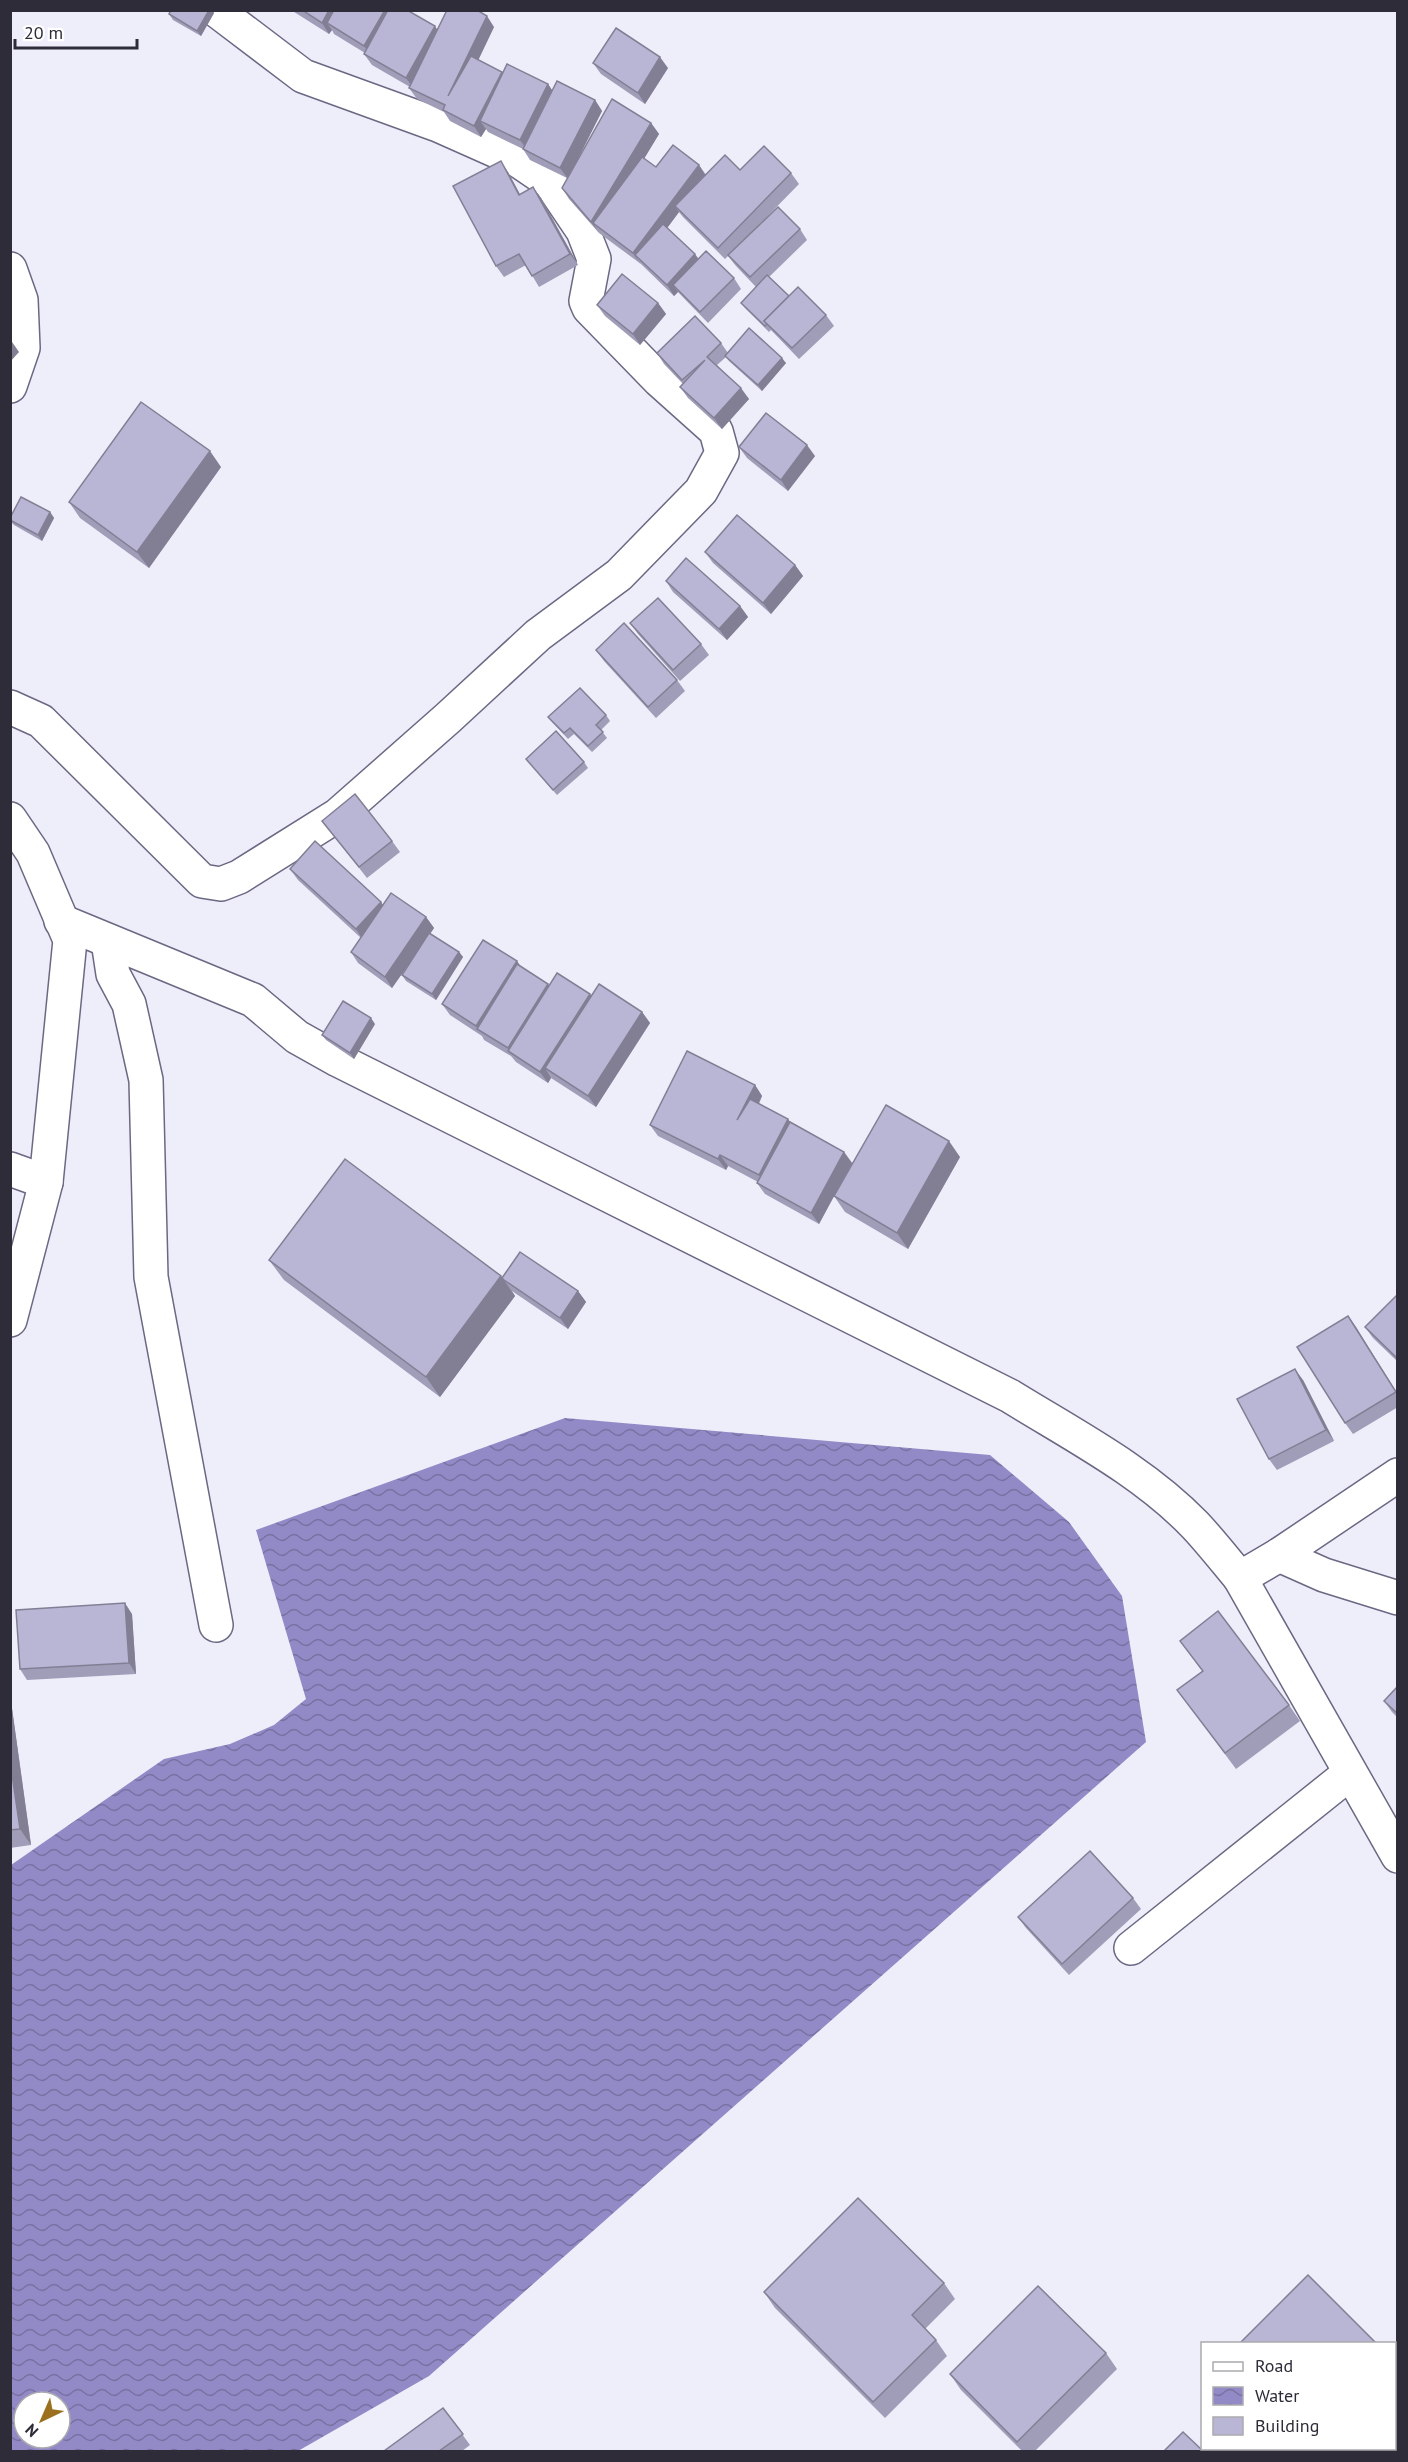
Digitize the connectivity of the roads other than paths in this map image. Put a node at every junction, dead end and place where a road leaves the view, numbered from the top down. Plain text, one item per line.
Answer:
1 (216, 10) edge
2 (10, 268) edge
3 (10, 386) edge
4 (10, 707) edge
5 (10, 819) edge
6 (61, 921) junction
7 (108, 941) junction
8 (10, 1169) edge
9 (46, 1182) junction
10 (10, 1320) edge
11 (1398, 1475) edge
12 (1279, 1555) junction
13 (1240, 1578) junction
14 (1398, 1598) edge
15 (216, 1626) dead end
16 (1350, 1773) junction
17 (1398, 1856) edge
18 (1131, 1948) dead end

1 - 4 street
2 - 3 street
5 - 6 street
6 - 7 street
6 - 9 street
7 - 13 street
7 - 15 street
8 - 9 street
9 - 10 street
11 - 12 street
12 - 13 street
12 - 14 street
13 - 16 street
16 - 17 street
16 - 18 street

